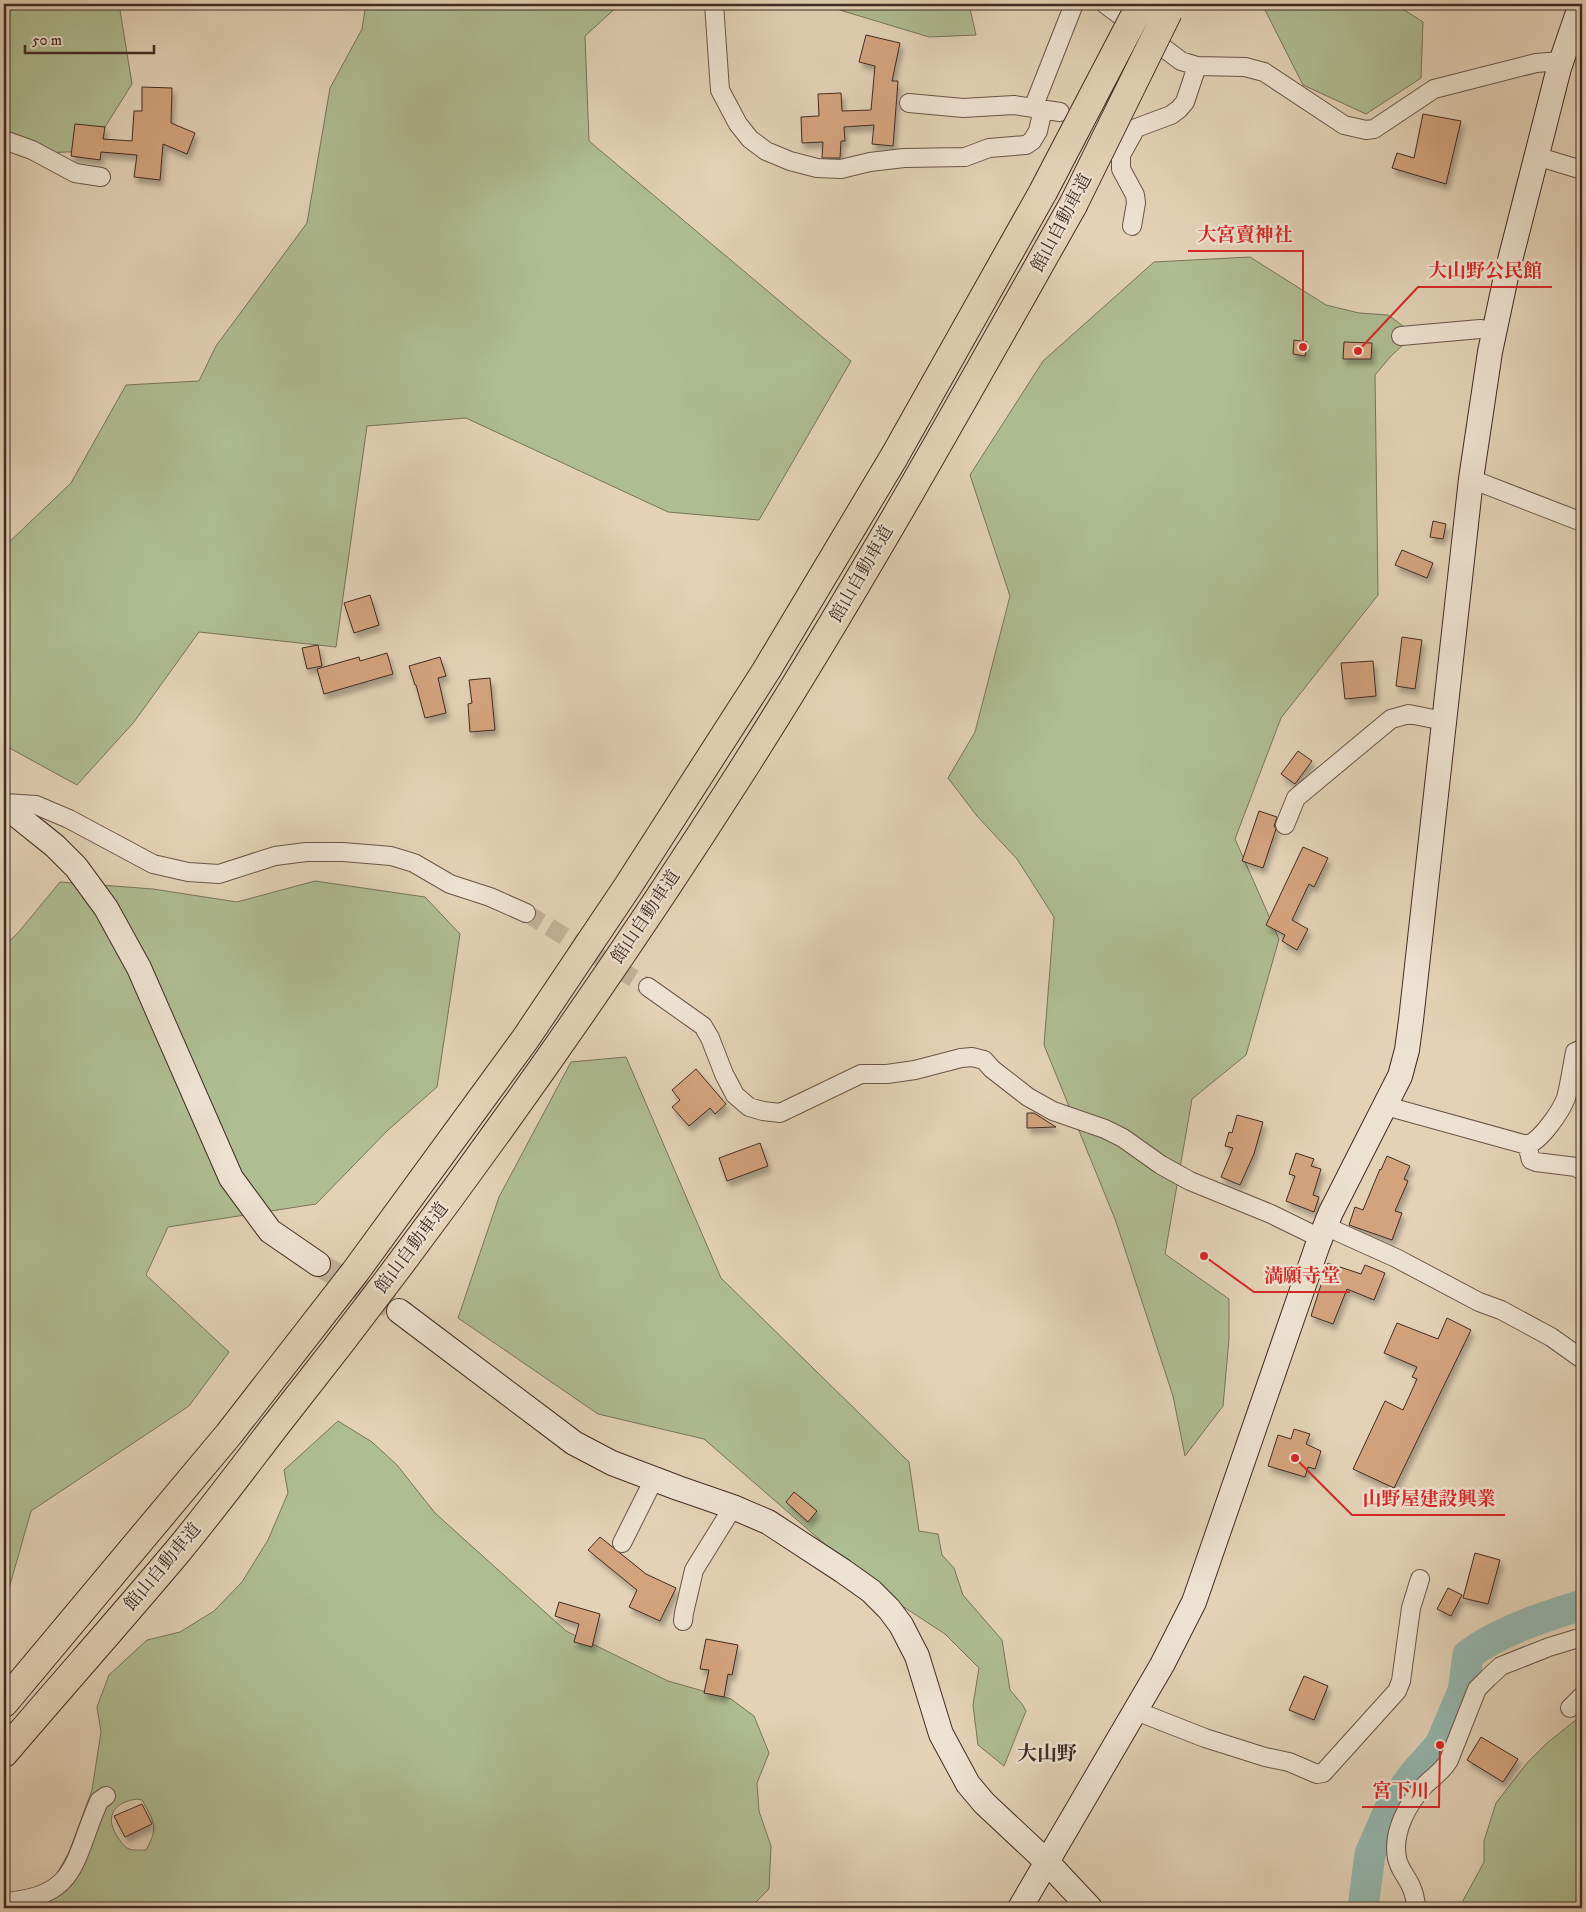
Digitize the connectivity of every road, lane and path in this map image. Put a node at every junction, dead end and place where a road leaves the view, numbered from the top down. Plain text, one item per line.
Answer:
1 (714, 4) edge
2 (1074, 4) edge
3 (1105, 4) edge
4 (1140, 4) edge
5 (1581, 4) edge
6 (1170, 8) edge
7 (1561, 61) junction
8 (1198, 66) junction
9 (909, 103) dead end
10 (1046, 110) junction
11 (4, 140) edge
12 (1536, 156) junction
13 (1582, 170) edge
14 (101, 177) dead end
15 (1132, 226) dead end
16 (1494, 331) junction
17 (1400, 336) dead end
18 (1471, 479) junction
19 (1582, 522) edge
20 (1444, 721) junction
21 (4, 804) edge
22 (1285, 826) dead end
23 (526, 913) tunnel mouth
24 (648, 987) tunnel mouth
25 (1582, 1049) edge
26 (1386, 1106) junction
27 (1527, 1145) junction
28 (1582, 1171) edge
29 (1323, 1232) junction
30 (318, 1264) tunnel mouth
31 (399, 1311) tunnel mouth
32 (1582, 1359) edge
33 (654, 1479) junction
34 (733, 1507) junction
35 (622, 1543) dead end
36 (1420, 1580) dead end
37 (683, 1621) dead end
38 (1582, 1637) edge
39 (4, 1703) edge
40 (1136, 1711) junction
41 (4, 1753) edge
42 (106, 1796) dead end
43 (1047, 1862) junction
44 (4, 1902) edge
45 (1020, 1908) edge
46 (1090, 1908) edge
47 (1417, 1908) edge

1 - 10 street
2 - 10 street
3 - 8 street
4 - 39 highway, 館山自動車道, bridge
5 - 7 street
6 - 41 highway, 館山自動車道, bridge
7 - 8 street
7 - 12 street
8 - 15 street
9 - 10 street
11 - 14 street
12 - 13 street
12 - 16 street
16 - 17 street
16 - 18 street
18 - 19 street
18 - 20 street
20 - 22 street
20 - 26 street
21 - 23 street
21 - 30 street
24 - 29 street
25 - 27 street
26 - 27 street
26 - 29 street
27 - 28 street
29 - 32 street
29 - 40 street
31 - 33 street
33 - 34 street
33 - 35 street
34 - 37 street
34 - 43 street
36 - 40 street
38 - 47 street
40 - 43 street
42 - 44 street
43 - 45 street
43 - 46 street

